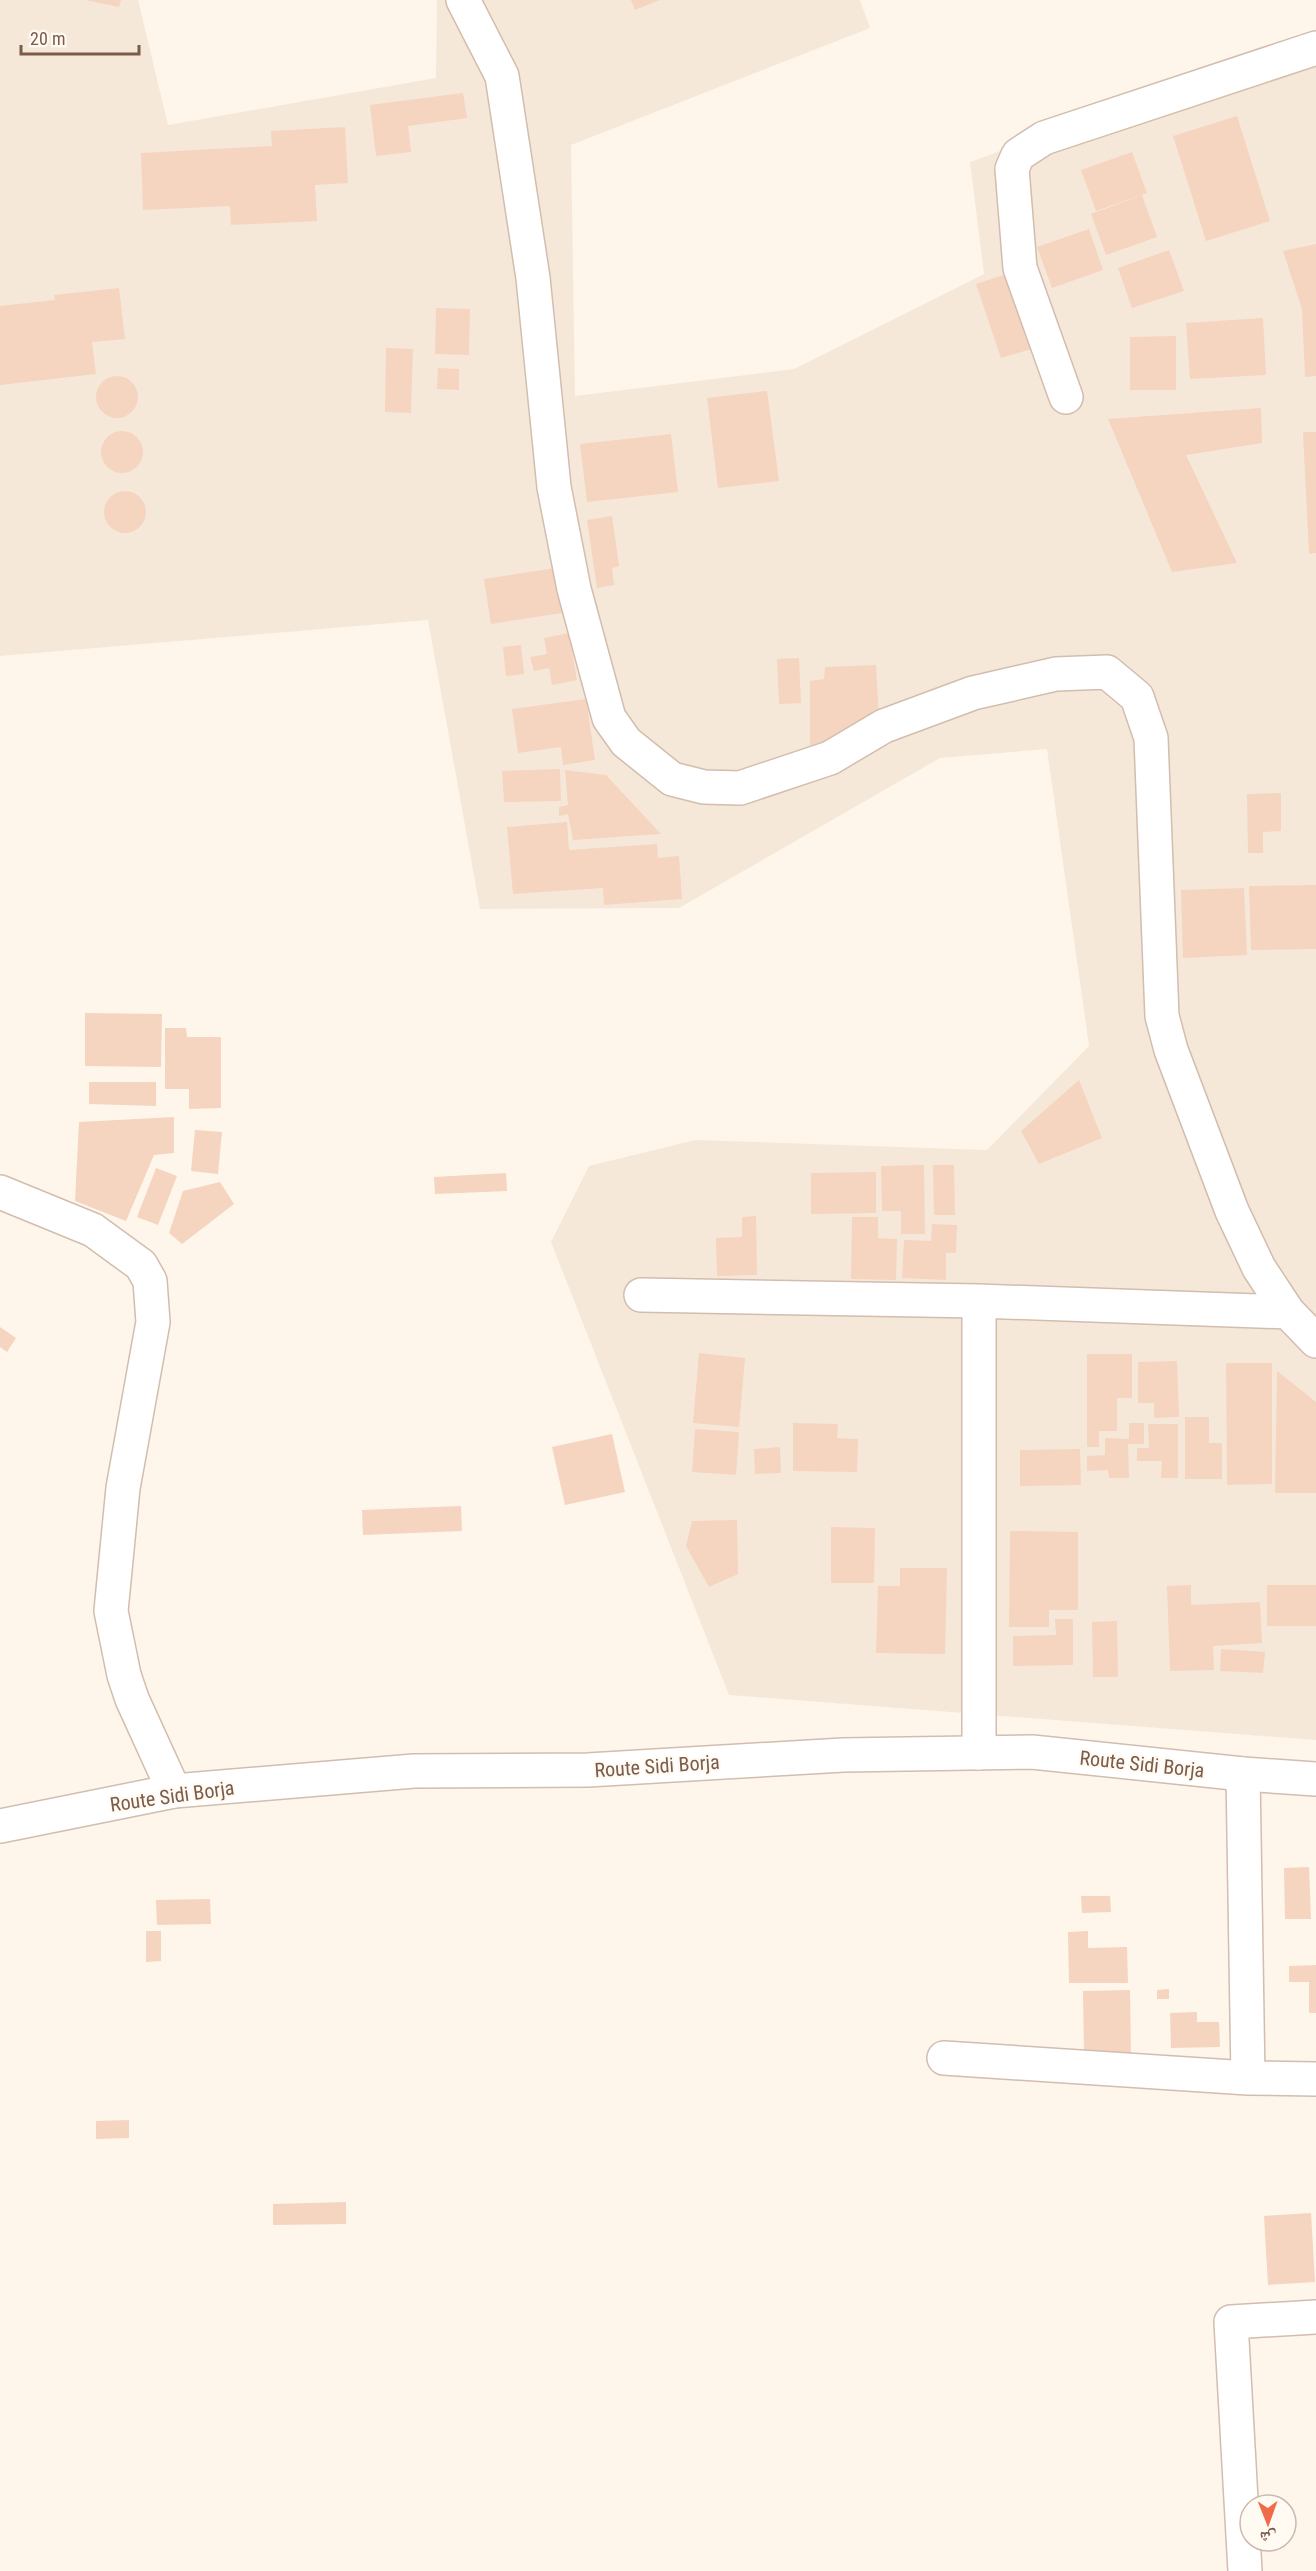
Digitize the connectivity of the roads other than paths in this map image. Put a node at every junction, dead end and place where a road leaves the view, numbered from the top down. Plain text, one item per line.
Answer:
1 (463, 0) edge
2 (1316, 48) edge
3 (1066, 397) dead end
4 (0, 1191) edge
5 (641, 1295) dead end
6 (979, 1301) junction
7 (1288, 1312) junction
8 (1316, 1341) edge
9 (979, 1753) junction
10 (1244, 1774) junction
11 (1316, 1779) edge
12 (174, 1791) junction
13 (0, 1826) edge
14 (944, 2058) dead end
15 (1248, 2078) junction
16 (1316, 2079) edge
17 (1316, 2317) edge
18 (1245, 2571) edge

1 - 7 street
2 - 3 street
4 - 12 street
5 - 6 street
6 - 7 street
6 - 9 street
7 - 8 street
9 - 10 street, Route Sidi Borja
9 - 12 street, Route Sidi Borja
10 - 11 street, Route Sidi Borja
10 - 15 street
12 - 13 street, Route Sidi Borja
14 - 15 street
15 - 16 street
17 - 18 street

